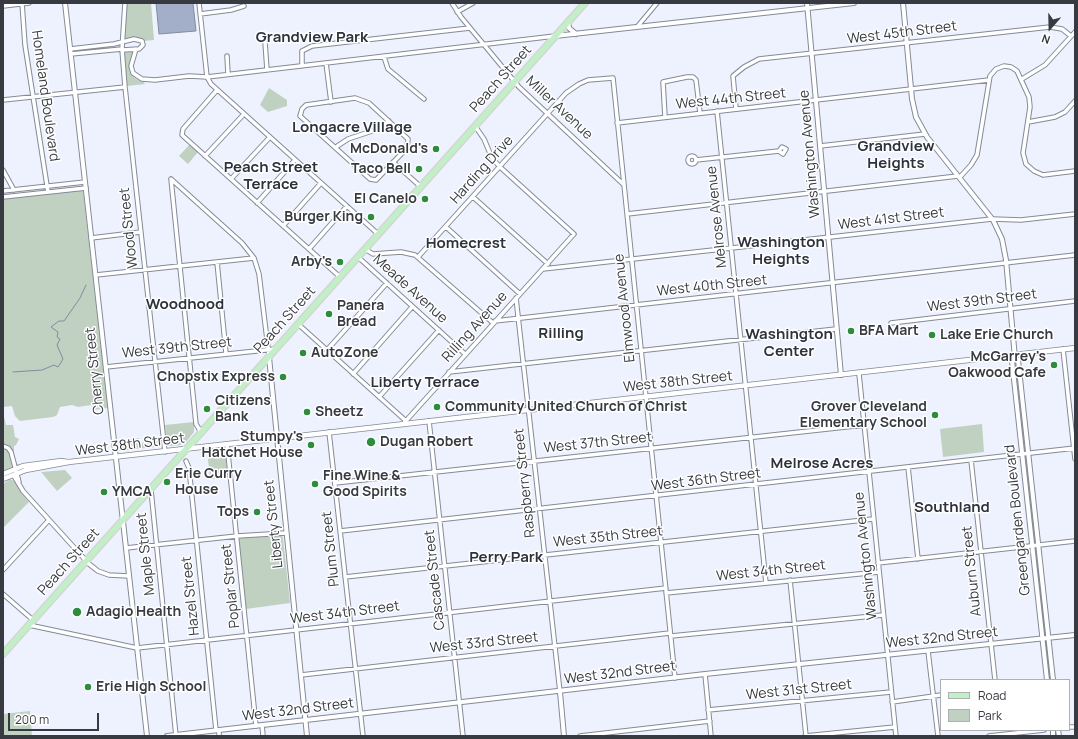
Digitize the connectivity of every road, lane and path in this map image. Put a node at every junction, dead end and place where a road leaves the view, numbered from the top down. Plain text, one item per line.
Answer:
1 (22, 3) edge
2 (29, 3) edge
3 (65, 3) edge
4 (125, 3) edge
5 (199, 3) edge
6 (452, 3) edge
7 (473, 3) edge
8 (585, 3) edge
9 (657, 3) edge
10 (807, 3) edge
11 (854, 3) edge
12 (903, 3) edge
13 (3, 6) edge
14 (244, 6) dead end
15 (808, 8) junction
16 (457, 12) junction
17 (200, 14) junction
18 (568, 21) junction
19 (637, 27) junction
20 (470, 28) junction
21 (1075, 32) edge
22 (576, 34) junction
23 (555, 36) junction
24 (1071, 36) junction
25 (122, 42) junction
26 (265, 42) dead end
27 (907, 44) junction
28 (484, 45) junction
29 (70, 49) junction
30 (122, 49) junction
31 (136, 49) junction
32 (71, 54) junction
33 (812, 55) junction
34 (227, 56) dead end
35 (384, 57) junction
36 (326, 63) junction
37 (302, 66) junction
38 (267, 70) junction
39 (228, 74) junction
40 (207, 77) junction
41 (613, 78) joint
42 (1022, 79) junction
43 (989, 80) junction
44 (515, 81) junction
45 (125, 87) junction
46 (217, 90) junction
47 (911, 90) junction
48 (75, 93) junction
49 (33, 97) junction
50 (424, 99) dead end
51 (3, 100) edge
52 (816, 100) junction
53 (1075, 101) edge
54 (331, 102) junction
55 (736, 109) junction
56 (717, 111) junction
57 (700, 113) junction
58 (244, 114) junction
59 (548, 114) junction
60 (665, 117) junction
61 (389, 121) junction
62 (1028, 122) junction
63 (618, 123) junction
64 (475, 126) junction
65 (925, 134) junction
66 (270, 137) junction
67 (820, 146) junction
68 (336, 148) junction
69 (779, 151) dead end
70 (205, 156) junction
71 (722, 157) junction
72 (295, 160) junction
73 (696, 160) dead end
74 (393, 162) junction
75 (500, 167) junction
76 (3, 170) edge
77 (1075, 171) edge
78 (959, 177) junction
79 (231, 179) junction
80 (85, 182) junction
81 (321, 183) junction
82 (624, 184) junction
83 (47, 186) junction
84 (421, 187) junction
85 (86, 188) junction
86 (14, 190) junction
87 (3, 191) edge
88 (48, 192) junction
89 (824, 192) junction
90 (16, 195) junction
91 (3, 196) edge
92 (473, 197) junction
93 (257, 203) junction
94 (726, 203) junction
95 (347, 206) junction
96 (627, 214) junction
97 (1075, 214) edge
98 (992, 218) junction
99 (283, 226) junction
100 (446, 227) junction
101 (141, 232) junction
102 (378, 234) junction
103 (91, 238) junction
104 (828, 238) junction
105 (731, 248) junction
106 (309, 249) junction
107 (364, 249) junction
108 (1075, 255) edge
109 (358, 257) junction
110 (254, 258) junction
111 (418, 258) junction
112 (631, 259) junction
113 (217, 262) junction
114 (1006, 263) junction
115 (548, 264) junction
116 (179, 266) junction
117 (553, 268) junction
118 (145, 270) junction
119 (542, 270) junction
120 (96, 275) junction
121 (340, 277) junction
122 (387, 283) junction
123 (832, 283) junction
124 (520, 294) junction
125 (736, 294) junction
126 (516, 298) junction
127 (1075, 301) edge
128 (636, 305) junction
129 (412, 307) junction
130 (1010, 309) junction
131 (518, 318) junction
132 (494, 322) junction
133 (891, 323) dead end
134 (298, 324) junction
135 (836, 329) junction
136 (439, 330) junction
137 (741, 340) junction
138 (1075, 348) edge
139 (275, 349) junction
140 (267, 350) junction
141 (327, 350) junction
142 (1063, 350) junction
143 (641, 351) junction
144 (226, 353) junction
145 (465, 354) junction
146 (268, 356) junction
147 (1015, 356) junction
148 (189, 357) junction
149 (155, 361) junction
150 (523, 364) junction
151 (106, 367) junction
152 (449, 372) junction
153 (352, 374) junction
154 (859, 374) junction
155 (841, 375) junction
156 (746, 386) junction
157 (379, 397) junction
158 (646, 397) junction
159 (528, 410) junction
160 (429, 421) junction
161 (405, 422) junction
162 (864, 425) junction
163 (201, 432) junction
164 (329, 432) junction
165 (751, 437) junction
166 (276, 438) junction
167 (227, 444) junction
168 (3, 446) edge
169 (651, 448) junction
170 (1074, 448) edge
171 (186, 449) junction
172 (165, 452) junction
173 (1022, 454) junction
174 (1028, 454) junction
175 (116, 457) junction
176 (1075, 459) edge
177 (971, 460) junction
178 (186, 461) dead end
179 (534, 461) junction
180 (908, 467) junction
181 (15, 470) junction
182 (434, 472) junction
183 (869, 472) junction
184 (6, 474) edge
185 (3, 479) edge
186 (334, 483) junction
187 (756, 485) junction
188 (150, 489) junction
189 (656, 497) junction
190 (539, 509) junction
191 (873, 519) junction
192 (49, 520) junction
193 (123, 520) junction
194 (440, 520) junction
195 (340, 531) junction
196 (760, 531) junction
197 (286, 533) junction
198 (237, 536) junction
199 (197, 540) junction
200 (1075, 541) edge
201 (661, 542) junction
202 (156, 544) junction
203 (1038, 545) junction
204 (1032, 546) junction
205 (126, 548) junction
206 (981, 552) junction
207 (544, 555) junction
208 (918, 559) junction
209 (86, 561) junction
210 (878, 563) junction
211 (445, 566) junction
212 (3, 570) edge
213 (878, 572) junction
214 (129, 576) junction
215 (345, 577) junction
216 (790, 580) junction
217 (766, 583) junction
218 (666, 588) junction
219 (666, 593) junction
220 (3, 594) edge
221 (550, 600) junction
222 (450, 612) junction
223 (883, 615) junction
224 (31, 623) junction
225 (350, 623) junction
226 (794, 623) junction
227 (296, 630) junction
228 (671, 634) junction
229 (1075, 634) edge
230 (247, 637) junction
231 (1043, 638) junction
232 (1048, 638) junction
233 (207, 641) junction
234 (991, 644) junction
235 (166, 645) junction
236 (555, 646) junction
237 (137, 648) junction
238 (928, 651) junction
239 (3, 654) edge
240 (887, 656) junction
241 (455, 657) junction
242 (799, 665) junction
243 (355, 668) junction
244 (301, 674) junction
245 (705, 674) junction
246 (675, 678) junction
247 (995, 679) edge
248 (1047, 679) edge
249 (1053, 679) edge
250 (560, 692) junction
251 (891, 692) junction
252 (940, 695) edge
253 (933, 696) junction
254 (802, 701) junction
255 (892, 702) junction
256 (460, 703) junction
257 (708, 710) junction
258 (360, 714) junction
259 (305, 720) junction
260 (710, 721) junction
261 (262, 725) junction
262 (256, 726) junction
263 (895, 727) junction
264 (217, 730) junction
265 (1033, 731) edge
266 (1001, 734) edge
267 (147, 736) edge
268 (167, 736) edge
269 (176, 736) edge
270 (219, 736) edge
271 (263, 736) edge
272 (307, 736) edge
273 (363, 736) edge
274 (463, 736) edge
275 (564, 736) edge
276 (580, 736) edge
277 (712, 736) edge
278 (806, 736) edge
279 (896, 736) edge
280 (938, 736) edge
281 (989, 736) edge

1 - 2 street
1 - 13 street
1 - 49 street, Homeland Boulevard
3 - 29 street, Cherry Street
4 - 25 street, Wood Street
5 - 17 street
6 - 16 street, Miller Avenue
7 - 16 street
8 - 18 main road, Peach Street
9 - 19 street
10 - 15 street, Washington Avenue
11 - 15 street
12 - 27 street, Greengarden Boulevard
14 - 17 street
15 - 19 street
15 - 33 street, Washington Avenue
16 - 20 street, Miller Avenue
17 - 40 street
18 - 22 street
18 - 23 main road, Peach Street
19 - 22 street
20 - 28 street, Miller Avenue
20 - 37 street
21 - 24 street
22 - 23 street
23 - 28 street
23 - 44 main road, Peach Street
24 - 27 street, West 45th Street
24 - 42 street
25 - 29 street
25 - 30 street, Wood Street
25 - 31 street
26 - 38 street
27 - 33 street, West 45th Street
27 - 47 street, Greengarden Boulevard
28 - 35 street
28 - 44 street, Miller Avenue
29 - 32 street, Cherry Street
30 - 31 street
30 - 32 street
30 - 45 street, Wood Street
31 - 40 street
32 - 48 street, Cherry Street
33 - 52 street, Washington Avenue
33 - 55 street, West 45th Street
34 - 39 street
35 - 36 street
35 - 50 street
36 - 37 street
36 - 54 street
37 - 38 street
38 - 39 street
39 - 40 street
40 - 46 street
41 - 59 street, Harding Drive
41 - 63 street, Elmwood Avenue
42 - 43 street
42 - 62 street
43 - 47 street, West 44th Street
43 - 78 street
44 - 59 street, Miller Avenue
44 - 64 main road, Peach Street
45 - 48 street
45 - 101 street, Wood Street
46 - 58 street
46 - 70 street
47 - 52 street, West 44th Street
47 - 65 street, Greengarden Boulevard
48 - 49 street
48 - 80 street, Cherry Street
49 - 51 street
49 - 83 street, Homeland Boulevard
52 - 55 street, West 44th Street
52 - 67 street, Washington Avenue
53 - 62 street
54 - 61 street
54 - 68 street
55 - 56 street, West 44th Street
56 - 57 street, West 44th Street
56 - 71 street, Melrose Avenue
57 - 60 street, West 44th Street
57 - 60 street
58 - 66 street
58 - 70 street
59 - 75 street, Harding Drive
59 - 82 street, Miller Avenue
60 - 63 street, West 44th Street
61 - 68 street
61 - 74 street
62 - 77 street
63 - 82 street, Elmwood Avenue
64 - 75 street
64 - 84 main road, Peach Street
65 - 67 street
65 - 78 street, Greengarden Boulevard
66 - 72 street
66 - 79 street
67 - 89 street, Washington Avenue
68 - 74 street
69 - 71 street
70 - 79 street
71 - 73 street
71 - 94 street, Melrose Avenue
72 - 81 street
72 - 93 street
74 - 84 street
75 - 92 street, Harding Drive
75 - 115 street, Rilling Avenue
76 - 86 street
78 - 89 street
78 - 98 street, Greengarden Boulevard
79 - 93 street
80 - 83 street
80 - 85 street, Cherry Street
81 - 95 street
81 - 99 street
82 - 96 street, Elmwood Avenue
83 - 86 street
83 - 88 street, Homeland Boulevard
84 - 102 main road, Peach Street
85 - 88 street
85 - 103 street, Cherry Street
86 - 87 street
86 - 90 street
88 - 90 street
89 - 94 street
89 - 104 street, Washington Avenue
90 - 91 street
92 - 100 street, Harding Drive
92 - 115 street
93 - 99 street
94 - 96 street
94 - 105 street, Melrose Avenue
95 - 102 street
95 - 106 street
96 - 112 street, Elmwood Avenue
97 - 98 street, West 41st Street
98 - 104 street, West 41st Street
98 - 114 street, Greengarden Boulevard
99 - 106 street
100 - 111 street, Harding Drive
100 - 124 street
101 - 103 street
101 - 118 street, Wood Street
102 - 107 main road, Peach Street
103 - 120 street, Cherry Street
104 - 105 street, West 41st Street
104 - 123 street, Washington Avenue
105 - 112 street, West 41st Street
105 - 125 street, Melrose Avenue
106 - 121 street
107 - 109 main road, Peach Street
107 - 111 street
108 - 114 street, West 40th Street
109 - 121 main road, Peach Street
109 - 122 street, Meade Avenue
110 - 113 street
110 - 116 street, Liberty Street
110 - 140 street, Liberty Street
111 - 132 street
112 - 117 street, West 41st Street
112 - 128 street, Elmwood Avenue
113 - 116 street
113 - 144 street
114 - 123 street, West 40th Street
114 - 130 street, Greengarden Boulevard
115 - 117 street
115 - 119 street, Rilling Avenue
116 - 118 street
116 - 148 street
117 - 119 street, West 41st Street
118 - 120 street
118 - 149 street, Wood Street
119 - 124 street, Rilling Avenue
120 - 151 street, Cherry Street
121 - 134 main road, Peach Street
122 - 129 street, Meade Avenue
122 - 141 street
123 - 125 street, West 40th Street
123 - 135 street, Washington Avenue
124 - 126 street, Rilling Avenue
125 - 128 street, West 40th Street
125 - 137 street, Melrose Avenue
126 - 131 street, Raspberry Street
126 - 132 street, Rilling Avenue
127 - 130 street, West 39th Street
128 - 131 street, West 40th Street
128 - 143 street, Elmwood Avenue
129 - 136 street, Meade Avenue
129 - 153 street
130 - 133 street, West 39th Street
130 - 147 street, Greengarden Boulevard
131 - 132 street, West 40th Street
131 - 150 street, Raspberry Street
132 - 145 street, Rilling Avenue
134 - 139 main road, Peach Street
134 - 141 street
135 - 137 street
135 - 155 street, Washington Avenue
136 - 145 street, Meade Avenue
136 - 157 street
137 - 143 street
137 - 156 street, Melrose Avenue
138 - 142 main road, West 38th Street
139 - 140 street, West 39th Street
139 - 146 main road, Peach Street
140 - 144 street, West 39th Street
140 - 146 street, Liberty Street
141 - 153 street
142 - 147 main road, West 38th Street
142 - 170 street
143 - 150 street
143 - 158 street, Elmwood Avenue
144 - 148 street, West 39th Street
145 - 152 street, Rilling Avenue
146 - 163 main road, Peach Street
146 - 166 street, Liberty Street
147 - 154 main road, West 38th Street
147 - 173 street, Greengarden Boulevard
147 - 174 street, Greengarden Boulevard
148 - 149 street, West 39th Street
148 - 163 street
149 - 151 street, West 39th Street
149 - 172 street, Wood Street
150 - 152 street
150 - 159 street, Raspberry Street
151 - 175 street, Cherry Street
152 - 161 street, Rilling Avenue
153 - 157 street
154 - 155 main road, West 38th Street
154 - 162 street, Washington Avenue
155 - 156 main road, West 38th Street
156 - 158 main road, West 38th Street
156 - 165 street, Melrose Avenue
157 - 161 street
158 - 159 main road, West 38th Street
158 - 169 street, Elmwood Avenue
159 - 160 main road, West 38th Street
159 - 179 street, Raspberry Street
160 - 161 main road, West 38th Street
160 - 182 street, Cascade Street
161 - 164 main road, West 38th Street
162 - 165 street, West 37th Street
162 - 183 street, Washington Avenue
163 - 171 main road, Peach Street
164 - 166 main road, West 38th Street
164 - 186 street, Plum Street
165 - 169 street, West 37th Street
165 - 187 street, Melrose Avenue
166 - 167 main road, West 38th Street
166 - 197 street, Liberty Street
167 - 171 main road, West 38th Street
167 - 198 street, Poplar Street
168 - 181 street
169 - 179 street, West 37th Street
169 - 189 street, Elmwood Avenue
170 - 174 street, West 36th Street
170 - 176 street
171 - 172 main road, West 38th Street
171 - 188 main road, Peach Street
172 - 175 main road, West 38th Street
173 - 174 street, West 36th Street
173 - 177 street, West 36th Street
173 - 204 street, Greengarden Boulevard
174 - 203 street, Greengarden Boulevard
175 - 181 main road, West 38th Street
175 - 193 street, Cherry Street
177 - 180 street, West 36th Street
177 - 206 street, Auburn Street
178 - 199 street, Hazel Street
179 - 182 street, West 37th Street
179 - 190 street, Raspberry Street
180 - 183 street, West 36th Street
180 - 208 street
181 - 184 main road, West 38th Street
181 - 192 street
182 - 186 street, West 37th Street
182 - 194 street, Cascade Street
183 - 187 street, West 36th Street
183 - 191 street, Washington Avenue
184 - 185 main road, West 38th Street
186 - 195 street, Plum Street
187 - 189 street, West 36th Street
187 - 196 street, Melrose Avenue
188 - 193 main road, Peach Street
188 - 202 street, Maple Street
189 - 190 street, West 36th Street
189 - 201 street, Elmwood Avenue
190 - 194 street, West 36th Street
190 - 207 street, Raspberry Street
191 - 196 street, West 35th Street
191 - 210 street, Washington Avenue
192 - 209 street
192 - 212 street
193 - 205 street, Cherry Street
193 - 209 main road, Peach Street
194 - 195 street, West 36th Street
194 - 211 street, Cascade Street
195 - 215 street, Plum Street
196 - 201 street, West 35th Street
196 - 217 street, Melrose Avenue
197 - 198 street
197 - 227 street, Liberty Street
198 - 199 street
198 - 230 street, Poplar Street
199 - 202 street
199 - 233 street, Hazel Street
200 - 203 street
201 - 207 street, West 35th Street
201 - 218 street, Elmwood Avenue
202 - 205 street
202 - 235 street, Maple Street
203 - 204 street
203 - 232 street, Greengarden Boulevard
204 - 206 street
204 - 231 street, Greengarden Boulevard
205 - 214 street, Cherry Street
206 - 208 street
206 - 234 street, Auburn Street
207 - 211 street, West 35th Street
207 - 221 street, Raspberry Street
208 - 210 street
209 - 214 street
209 - 224 main road, Peach Street
210 - 213 street, Washington Avenue
211 - 215 street, West 35th Street
211 - 222 street, Cascade Street
213 - 216 street, West 34th Street
213 - 223 street, Washington Avenue
214 - 237 street, Cherry Street
215 - 225 street, Plum Street
216 - 217 street, West 34th Street
216 - 226 street
217 - 219 street, West 34th Street
218 - 219 street, Elmwood Avenue
218 - 221 street, West 34th Street
219 - 228 street, Elmwood Avenue
220 - 224 street
221 - 222 street, West 34th Street
221 - 236 street, Raspberry Street
222 - 225 street, West 34th Street
222 - 241 street, Cascade Street
223 - 226 street, West 33rd Street
223 - 240 street, Washington Avenue
224 - 237 street, West 34th Street
224 - 239 main road, Peach Street
225 - 227 street, West 34th Street
225 - 243 street, Plum Street
226 - 228 street, West 33rd Street
226 - 242 street
227 - 230 street, West 34th Street
227 - 244 street, Liberty Street
228 - 236 street, West 33rd Street
228 - 246 street, Elmwood Avenue
229 - 232 street, West 32nd Street
230 - 233 street, West 34th Street
230 - 262 street, Poplar Street
231 - 232 street, West 32nd Street
231 - 234 street, West 32nd Street
231 - 248 street, Greengarden Boulevard
232 - 249 street, Greengarden Boulevard
233 - 235 street, West 34th Street
233 - 264 street, Hazel Street
234 - 238 street, West 32nd Street
234 - 247 street, Auburn Street
235 - 237 street, West 34th Street
235 - 269 street, Maple Street
236 - 241 street, West 33rd Street
236 - 250 street, Raspberry Street
237 - 267 street, Cherry Street
238 - 240 street, West 32nd Street
238 - 253 street
240 - 242 street, West 32nd Street
240 - 251 street, Washington Avenue
241 - 243 street, West 33rd Street
241 - 256 street, Cascade Street
242 - 245 street, West 32nd Street
242 - 254 street
243 - 244 street, West 33rd Street
243 - 258 street, Plum Street
244 - 259 street, Liberty Street
245 - 246 street, West 32nd Street
245 - 257 street
246 - 250 street, West 32nd Street
250 - 256 street, West 32nd Street
250 - 275 street, Raspberry Street
251 - 254 street, West 31st Street
251 - 255 street, Washington Avenue
252 - 253 street
253 - 255 street
253 - 280 street
254 - 257 street, West 31st Street
254 - 278 street
255 - 263 street, Washington Avenue
256 - 258 street, West 32nd Street
256 - 274 street, Cascade Street
257 - 260 street
258 - 259 street, West 32nd Street
258 - 273 street, Plum Street
259 - 261 street, West 32nd Street
259 - 272 street, Liberty Street
260 - 276 street
260 - 277 street
261 - 262 street, West 32nd Street
261 - 271 street
262 - 264 street, West 32nd Street
263 - 278 street
263 - 279 street, Washington Avenue
264 - 269 street, West 32nd Street
264 - 270 street, Hazel Street
265 - 266 street
266 - 281 street
268 - 269 street, West 32nd Street

